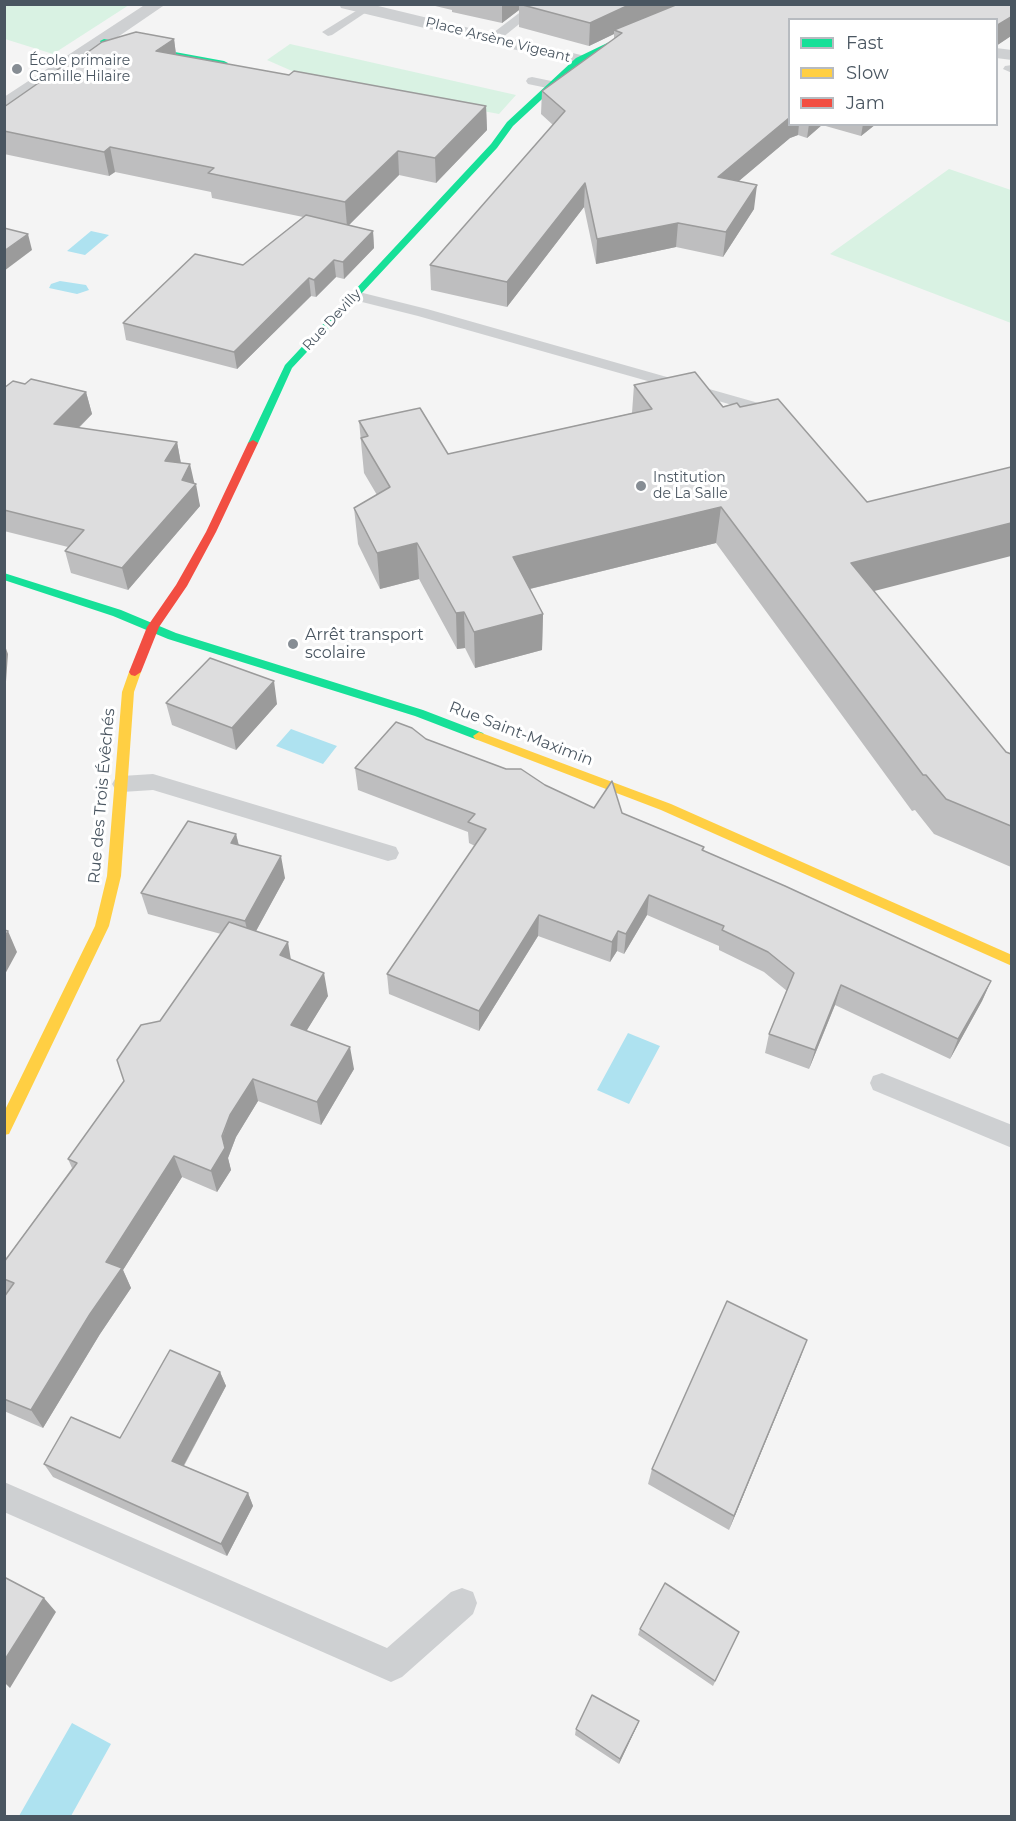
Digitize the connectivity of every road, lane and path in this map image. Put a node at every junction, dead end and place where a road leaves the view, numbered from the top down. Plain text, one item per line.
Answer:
1 (158, 4) edge
2 (539, 4) edge
3 (710, 4) edge
4 (355, 7) edge
5 (516, 8) dead end
6 (328, 32) dead end
7 (486, 37) junction
8 (104, 41) junction
9 (998, 54) edge
10 (579, 60) junction
11 (1011, 64) edge
12 (236, 66) edge
13 (532, 81) dead end
14 (552, 85) junction
15 (4, 106) edge
16 (493, 120) dead end
17 (510, 124) junction
18 (355, 296) junction
19 (756, 407) edge
20 (4, 576) edge
21 (153, 627) junction
22 (122, 784) junction
23 (388, 853) dead end
24 (1011, 961) edge
25 (882, 1083) dead end
26 (4, 1129) edge
27 (1011, 1137) edge
28 (4, 1497) edge
29 (462, 1603) dead end

1 - 8 street
2 - 7 lane
3 - 10 street, Rue Devilly
4 - 6 lane
4 - 7 street, Place Arsène Vigeant
5 - 7 lane
7 - 10 street, Place Arsène Vigeant
8 - 12 street
8 - 15 street
9 - 11 street
10 - 14 street, Rue Devilly
13 - 14 lane
14 - 17 street, Rue Devilly
16 - 17 street
17 - 18 street, Rue Devilly
18 - 19 lane
18 - 21 street, Rue Devilly
20 - 21 street, Rue Saint-Maximin
21 - 22 street, Rue des Trois Évêchés
21 - 24 street, Rue Saint-Maximin
22 - 23 lane
22 - 26 street, Rue des Trois Évêchés
25 - 27 lane
28 - 29 lane

